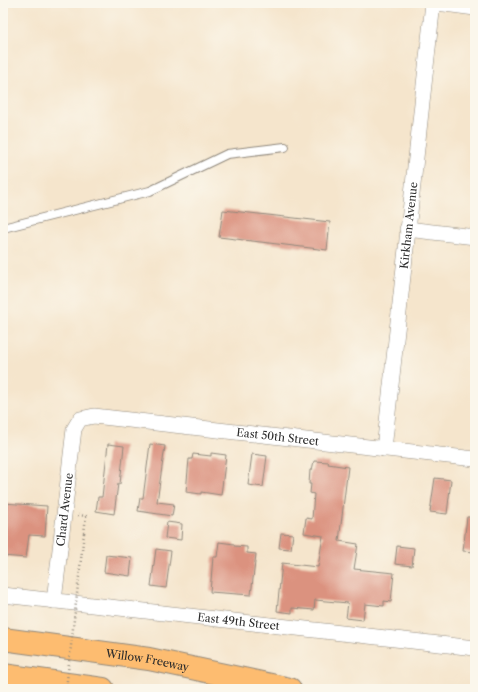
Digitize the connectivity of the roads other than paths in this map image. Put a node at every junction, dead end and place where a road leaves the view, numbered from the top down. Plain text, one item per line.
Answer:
1 (433, 3) edge
2 (437, 3) edge
3 (475, 8) edge
4 (285, 147) dead end
5 (3, 228) edge
6 (407, 229) junction
7 (475, 237) edge
8 (80, 419) joint
9 (384, 449) junction
10 (475, 459) edge
11 (3, 595) edge
12 (54, 601) junction
13 (3, 639) edge
14 (475, 648) edge
15 (3, 674) edge
16 (104, 689) edge
17 (290, 689) edge

1 - 6 street, Kirkham Avenue
2 - 3 street
4 - 5 lane
6 - 7 street
6 - 9 street, Kirkham Avenue
8 - 9 street, East 50th Street
8 - 12 street, Chard Avenue
9 - 10 street, East 50th Street
11 - 12 street, East 49th Street
12 - 14 street, East 49th Street
13 - 17 highway, Willow Freeway
15 - 16 highway

